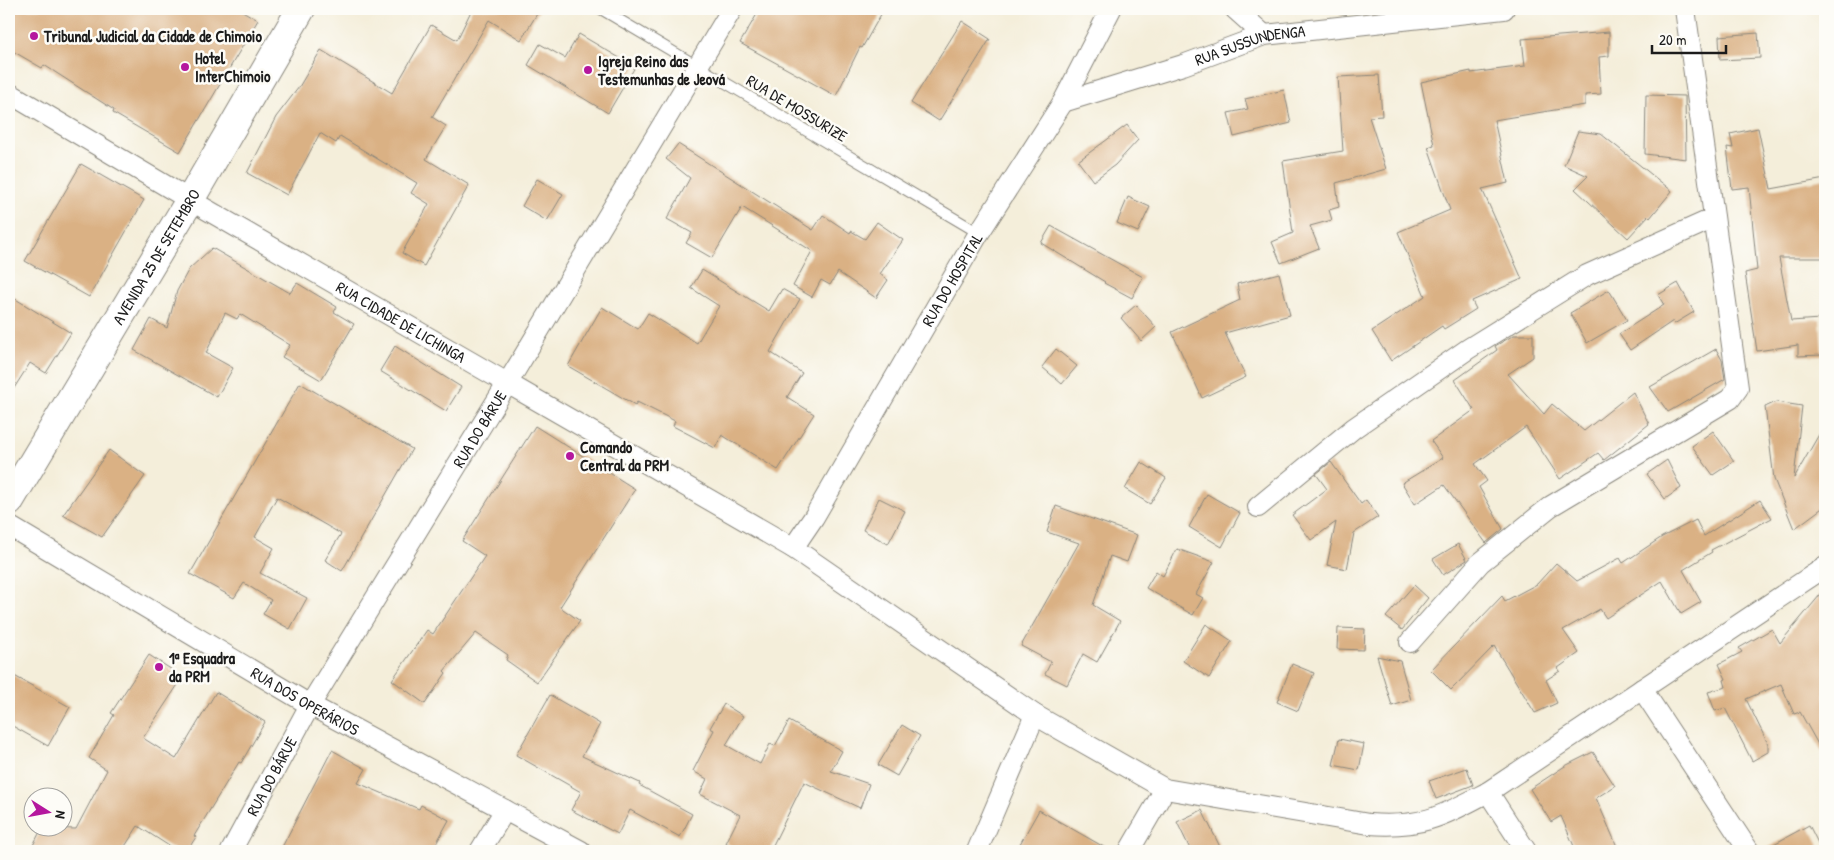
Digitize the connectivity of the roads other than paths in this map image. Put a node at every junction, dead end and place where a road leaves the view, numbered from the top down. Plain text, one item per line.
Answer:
1 (301, 9) edge
2 (601, 9) edge
3 (732, 9) edge
4 (1110, 9) edge
5 (1235, 9) edge
6 (1504, 9) edge
7 (1685, 9) edge
8 (1264, 35) junction
9 (697, 66) junction
10 (9, 93) edge
11 (1063, 102) junction
12 (190, 200) junction
13 (1714, 218) junction
14 (979, 233) junction
15 (507, 384) junction
16 (9, 502) edge
17 (1258, 506) dead end
18 (9, 526) edge
19 (793, 548) junction
20 (1825, 567) edge
21 (1410, 642) dead end
22 (1642, 689) junction
23 (310, 705) junction
24 (1036, 715) junction
25 (1165, 789) junction
26 (1488, 792) junction
27 (505, 810) junction
28 (231, 851) edge
29 (480, 851) edge
30 (581, 851) edge
31 (977, 851) edge
32 (1129, 851) edge
33 (1526, 851) edge
34 (1749, 851) edge

1 - 12 street, AVENIDA 25 DE SETEMBRO
2 - 9 lane, RUA DE MOSSURIZE
3 - 9 street, RUA DO BÁRUE
4 - 11 street, RUA DO HOSPITAL
5 - 8 street
6 - 8 street, RUA SUSSUNDENGA
7 - 13 street
8 - 11 street, RUA SUSSUNDENGA
9 - 14 lane, RUA DE MOSSURIZE
9 - 15 street, RUA DO BÁRUE
10 - 12 street, RUA CIDADE DE LICHINGA
11 - 14 street, RUA DO HOSPITAL
12 - 15 street, RUA CIDADE DE LICHINGA
12 - 16 street, AVENIDA 25 DE SETEMBRO
13 - 17 street
13 - 21 street
14 - 19 street, RUA DO HOSPITAL
15 - 19 street, RUA CIDADE DE LICHINGA
15 - 23 street, RUA DO BÁRUE
18 - 23 street, RUA DOS OPERÁRIOS
19 - 24 street, RUA CIDADE DE LICHINGA
20 - 22 street
22 - 26 street
22 - 34 street
23 - 27 street, RUA DOS OPERÁRIOS
23 - 28 street, RUA DO BÁRUE
24 - 25 street, RUA CIDADE DE LICHINGA
24 - 31 street
25 - 26 street
25 - 32 street
26 - 33 street
27 - 29 street
27 - 30 street, RUA DOS OPERÁRIOS

